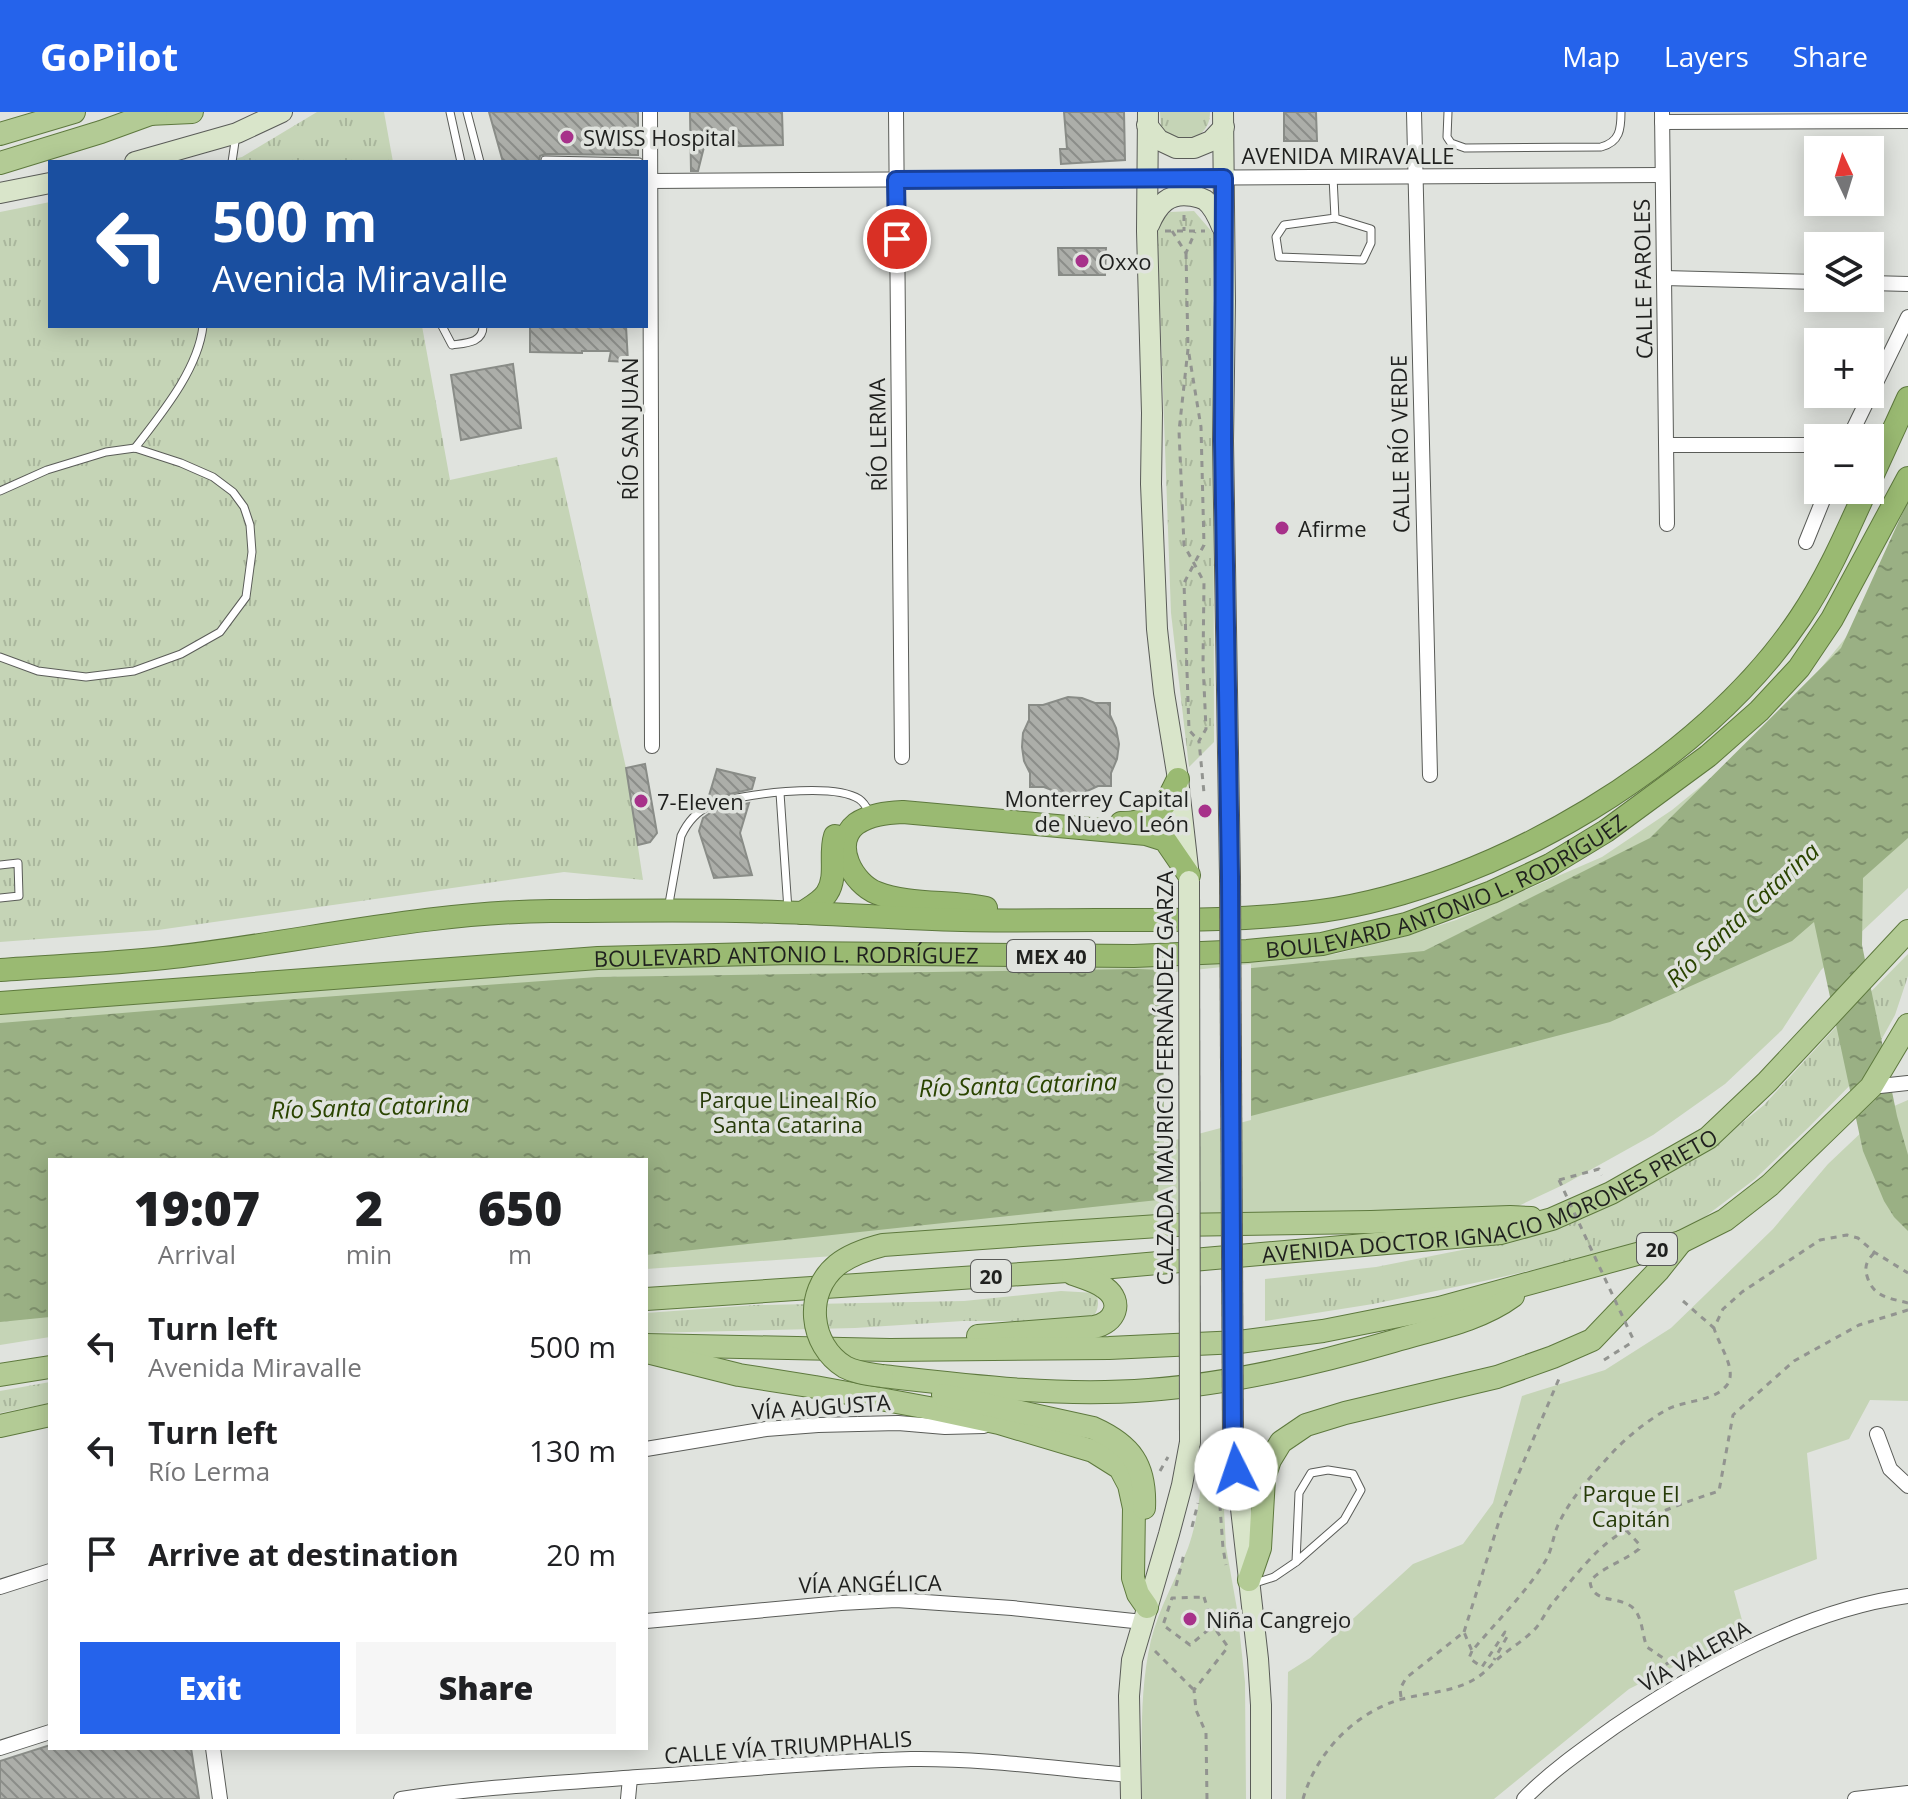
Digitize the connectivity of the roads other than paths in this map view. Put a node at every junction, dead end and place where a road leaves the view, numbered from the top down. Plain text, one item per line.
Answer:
1 (74, 112) edge
2 (192, 112) edge
3 (282, 112) edge
4 (450, 112) edge
5 (467, 112) edge
6 (650, 112) edge
7 (896, 112) edge
8 (1414, 112) edge
9 (1448, 112) edge
10 (1621, 112) edge
11 (153, 113) edge
12 (1662, 117) edge
13 (1148, 118) edge
14 (1224, 119) edge
15 (1908, 121) edge
16 (237, 133) junction
17 (0, 134) edge
18 (142, 160) edge
19 (232, 160) edge
20 (461, 160) edge
21 (479, 160) edge
22 (645, 160) edge
23 (0, 163) edge
24 (1662, 175) junction
25 (1333, 177) junction
26 (1414, 177) junction
27 (1147, 178) junction
28 (1224, 178) junction
29 (896, 180) junction
30 (48, 183) edge
31 (648, 191) edge
32 (0, 193) edge
33 (1335, 218) junction
34 (1155, 230) junction
35 (1219, 230) junction
36 (1664, 278) junction
37 (1804, 282) edge
38 (1884, 283) edge
39 (1908, 284) edge
40 (1908, 317) edge
41 (202, 328) edge
42 (443, 328) edge
43 (483, 328) edge
44 (1908, 398) edge
45 (1856, 424) edge
46 (1667, 445) junction
47 (1804, 445) edge
48 (135, 448) junction
49 (1884, 450) edge
50 (1908, 478) edge
51 (0, 491) edge
52 (1821, 504) edge
53 (1860, 504) edge
54 (1667, 524) dead end
55 (1806, 542) dead end
56 (0, 657) edge
57 (652, 746) dead end
58 (902, 757) dead end
59 (1430, 775) dead end
60 (1178, 779) junction
61 (780, 793) junction
62 (868, 810) junction
63 (0, 865) edge
64 (1189, 878) junction
65 (0, 898) edge
66 (668, 911) junction
67 (795, 913) junction
68 (1042, 920) junction
69 (1908, 931) edge
70 (0, 970) edge
71 (0, 1003) edge
72 (1908, 1025) edge
73 (1908, 1083) edge
74 (1871, 1087) junction
75 (1552, 1219) junction
76 (1681, 1242) junction
77 (1067, 1271) junction
78 (1531, 1283) junction
79 (648, 1299) edge
80 (648, 1345) edge
81 (890, 1350) junction
82 (648, 1352) edge
83 (48, 1367) edge
84 (0, 1375) edge
85 (882, 1376) junction
86 (48, 1415) edge
87 (999, 1423) junction
88 (0, 1426) edge
89 (1877, 1434) dead end
90 (648, 1449) edge
91 (1908, 1486) edge
92 (1134, 1556) junction
93 (1296, 1562) junction
94 (48, 1572) edge
95 (1250, 1582) junction
96 (0, 1587) edge
97 (1908, 1596) edge
98 (1145, 1615) junction
99 (648, 1621) edge
100 (48, 1733) edge
101 (0, 1748) edge
102 (213, 1750) edge
103 (1130, 1775) junction
104 (630, 1778) junction
105 (1908, 1793) edge
106 (220, 1799) edge
107 (401, 1799) edge
108 (628, 1799) edge
109 (1131, 1799) edge
110 (1261, 1799) edge
111 (1524, 1799) edge
112 (1855, 1799) edge

1 - 17 main road
2 - 11 main road
3 - 16 main road
4 - 20 lane
5 - 21 lane
6 - 22 street, RÍO SAN JUAN
7 - 29 street, RÍO LERMA
8 - 26 street, CALLE RÍO VERDE
9 - 10 lane
11 - 23 main road
12 - 15 street
12 - 24 street, CALLE FAROLES
13 - 14 main road
13 - 27 main road, CALZADA MAURICIO FERNÁNDEZ GARZA
14 - 28 main road
16 - 18 main road
16 - 19 lane
24 - 26 street, AVENIDA MIRAVALLE
24 - 36 street, CALLE FAROLES
25 - 26 street, AVENIDA MIRAVALLE
25 - 28 street, AVENIDA MIRAVALLE
25 - 33 lane
26 - 59 street, CALLE RÍO VERDE
27 - 28 street, AVENIDA MIRAVALLE
27 - 29 street, AVENIDA MIRAVALLE
27 - 34 main road, CALZADA MAURICIO FERNÁNDEZ GARZA
28 - 35 main road
29 - 31 street, AVENIDA MIRAVALLE
29 - 58 street, RÍO LERMA
30 - 32 main road
31 - 57 street, RÍO SAN JUAN
33 - 33 lane
34 - 35 main road
34 - 60 main road, CALZADA MAURICIO FERNÁNDEZ GARZA
35 - 95 main road, bridge
36 - 37 street
36 - 46 street, CALLE FAROLES
38 - 39 street
40 - 45 street
41 - 48 lane
42 - 43 lane
44 - 49 highway
46 - 47 street
46 - 54 street, CALLE FAROLES
48 - 51 lane
48 - 56 lane
50 - 71 highway, BOULEVARD ANTONIO L. RODRÍGUEZ / MEX 40
52 - 55 street
53 - 68 highway, BOULEVARD ANTONIO L. RODRÍGUEZ / MEX 40
60 - 62 highway
60 - 64 main road, CALZADA MAURICIO FERNÁNDEZ GARZA
61 - 62 lane
61 - 66 lane
61 - 67 lane
62 - 64 highway
62 - 67 highway
62 - 68 highway
63 - 65 lane
64 - 98 main road, CALZADA MAURICIO FERNÁNDEZ GARZA, bridge
66 - 67 highway, BOULEVARD ANTONIO L. RODRÍGUEZ / MEX 40
66 - 70 highway, BOULEVARD ANTONIO L. RODRÍGUEZ / MEX 40
67 - 68 highway, BOULEVARD ANTONIO L. RODRÍGUEZ / MEX 40
69 - 75 main road, AVENIDA DOCTOR IGNACIO MORONES PRIETO / 20
72 - 74 main road, 20
73 - 74 street
74 - 76 main road, 20
75 - 77 main road, AVENIDA DOCTOR IGNACIO MORONES PRIETO / 20
75 - 85 main road, bridge
76 - 78 main road, 20
76 - 95 main road
77 - 79 main road, AVENIDA DOCTOR IGNACIO MORONES PRIETO / 20
77 - 81 main road
78 - 81 main road, 20
78 - 85 main road
80 - 81 main road, 20
82 - 87 main road
83 - 84 main road
85 - 92 main road
86 - 88 main road
87 - 90 street, VÍA AUGUSTA
87 - 92 main road
89 - 91 street
92 - 98 main road
93 - 93 lane
93 - 95 lane
94 - 96 street
95 - 110 main road
97 - 111 street, VÍA VALERIA
98 - 99 street, VÍA ANGÉLICA
98 - 103 main road, CALZADA MAURICIO FERNÁNDEZ GARZA
100 - 101 street
102 - 106 street
103 - 104 street, CALLE VÍA TRIUMPHALIS
103 - 109 main road, CALZADA MAURICIO FERNÁNDEZ GARZA
104 - 107 street, CALLE VÍA TRIUMPHALIS
104 - 108 street
105 - 112 street

